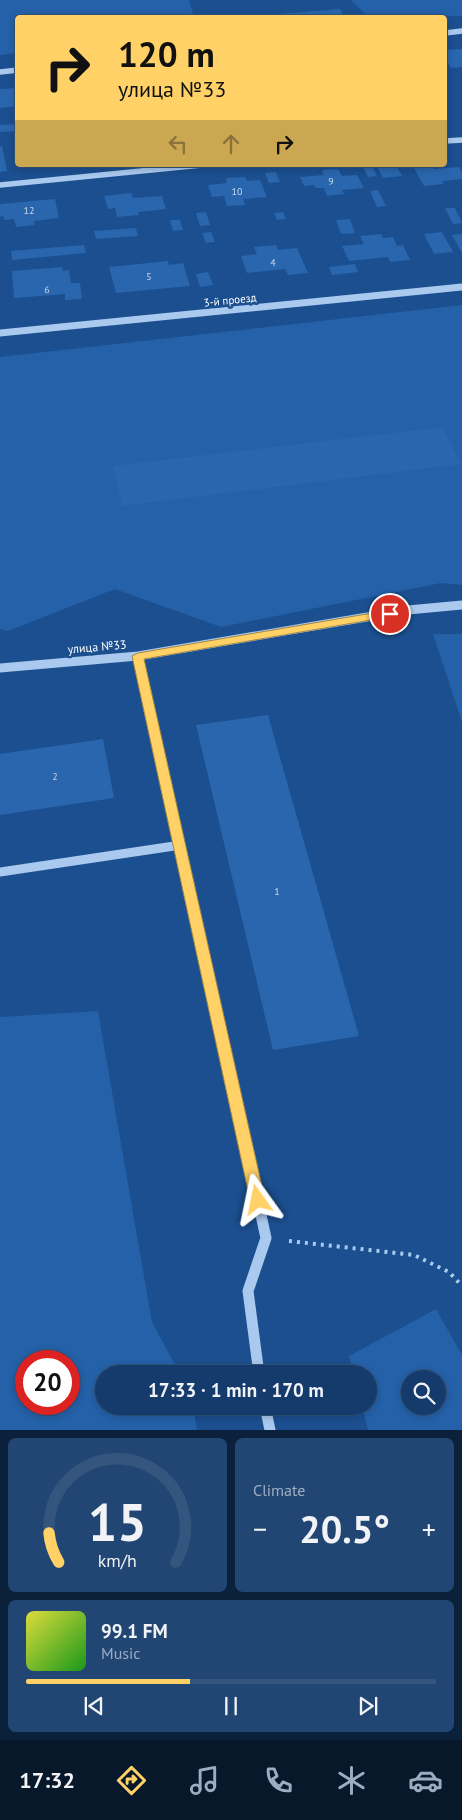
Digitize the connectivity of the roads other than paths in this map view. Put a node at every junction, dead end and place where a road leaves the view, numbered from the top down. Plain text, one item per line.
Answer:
1 (462, 31) edge
2 (447, 33) edge
3 (15, 70) edge
4 (0, 72) edge
5 (462, 140) edge
6 (447, 141) edge
7 (182, 167) edge
8 (0, 185) edge
9 (462, 287) edge
10 (0, 332) edge
11 (462, 605) edge
12 (138, 656) junction
13 (0, 668) edge
14 (181, 845) junction
15 (0, 872) edge
16 (258, 1365) edge
17 (267, 1415) edge
18 (270, 1430) edge

1 - 2 street
3 - 4 street
5 - 6 street
7 - 8 street
9 - 10 street, 3-й проезд
11 - 12 street, улица №33
12 - 13 street, улица №33
12 - 14 street
14 - 15 street
14 - 16 street
17 - 18 street

